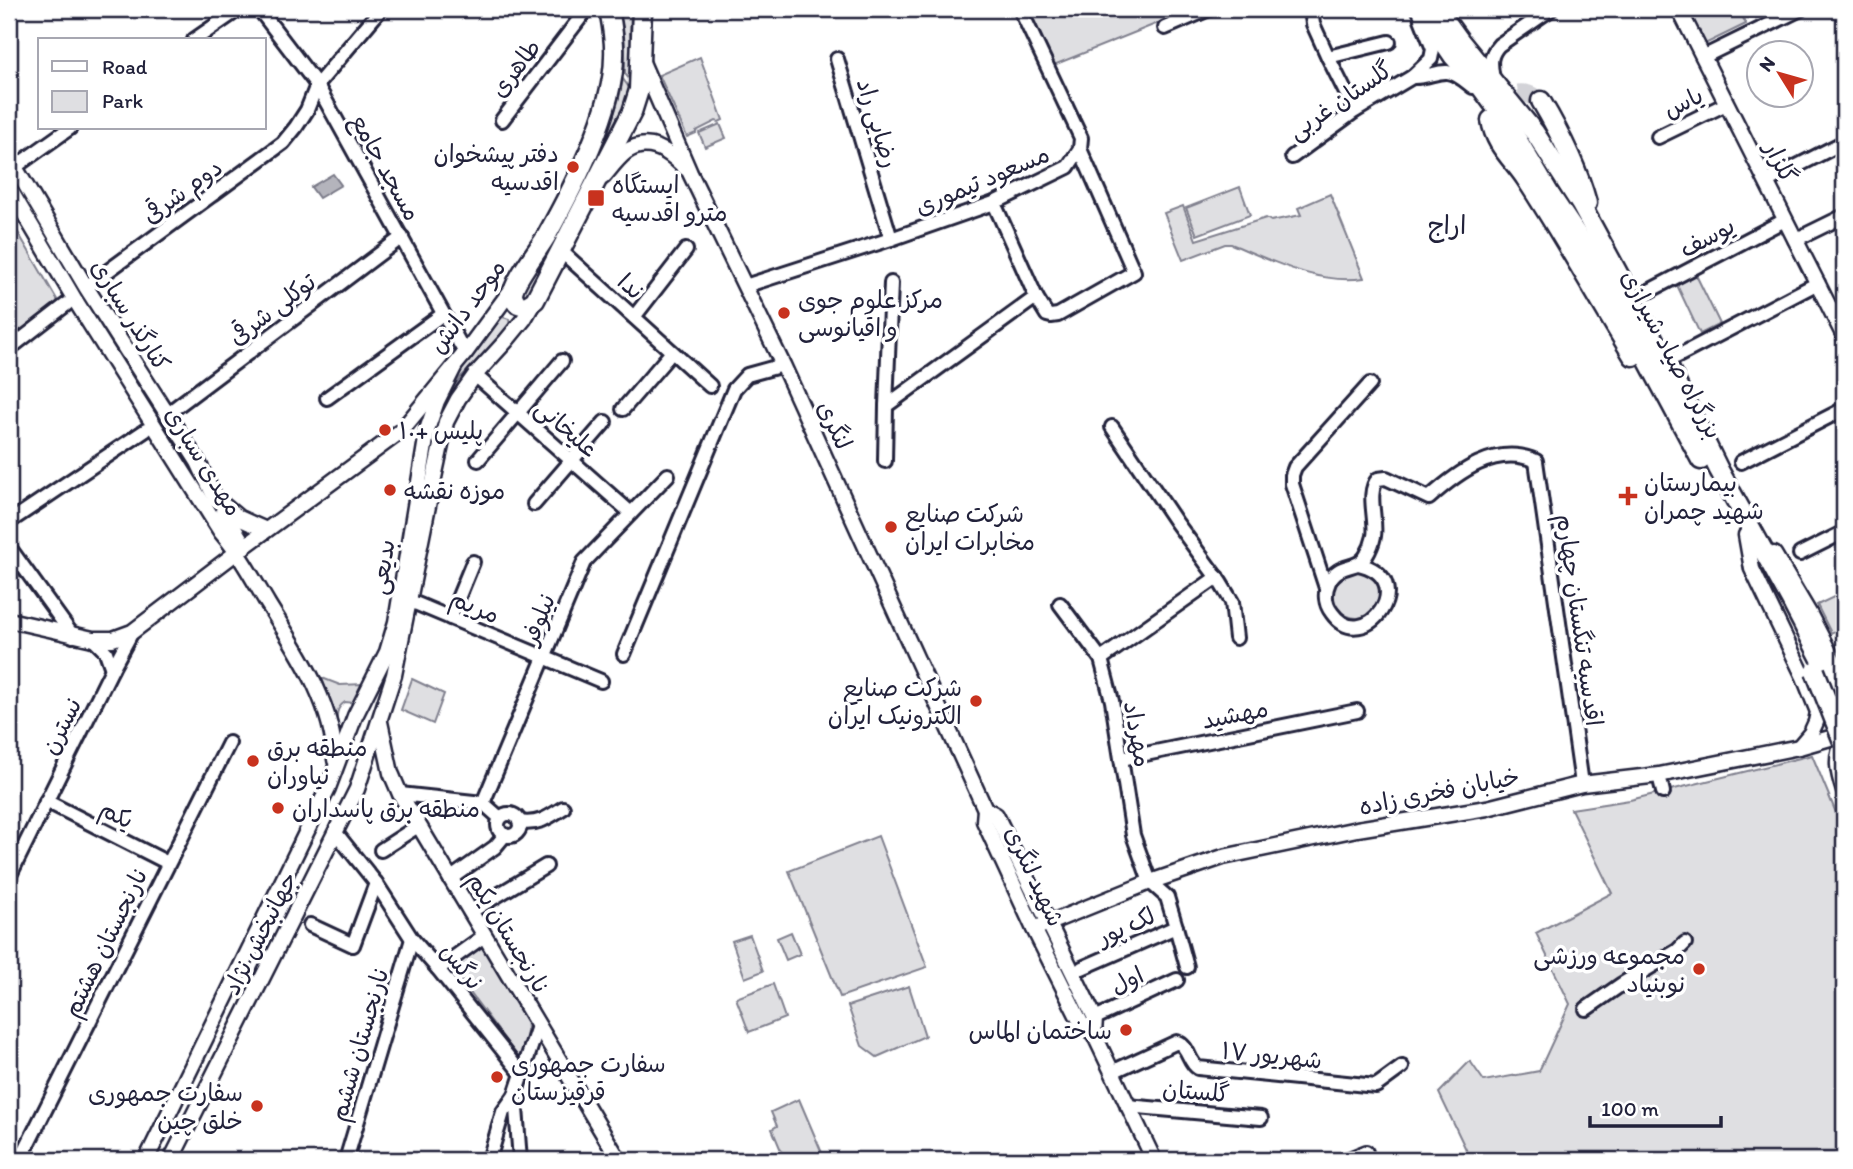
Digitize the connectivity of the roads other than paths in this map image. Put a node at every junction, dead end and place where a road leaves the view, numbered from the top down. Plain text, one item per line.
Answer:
1 (239, 9) edge
2 (259, 9) edge
3 (381, 9) edge
4 (587, 9) edge
5 (609, 9) edge
6 (642, 9) edge
7 (1020, 9) edge
8 (1209, 9) edge
9 (1314, 9) edge
10 (1419, 9) edge
11 (1437, 9) edge
12 (1551, 9) edge
13 (1679, 9) edge
14 (1801, 9) edge
15 (1165, 28) dead end
16 (197, 38) edge
17 (1389, 42) dead end
18 (1328, 57) junction
19 (1703, 57) junction
20 (837, 59) dead end
21 (641, 60) junction
22 (1412, 77) junction
23 (1493, 80) junction
24 (317, 85) junction
25 (1541, 101) dead end
26 (1726, 104) junction
27 (1355, 111) junction
28 (502, 120) dead end
29 (1499, 122) junction
30 (67, 130) edge
31 (1658, 137) dead end
32 (1844, 142) edge
33 (1080, 149) junction
34 (1292, 157) dead end
35 (11, 165) edge
36 (690, 173) junction
37 (1766, 183) junction
38 (595, 186) junction
39 (9, 188) edge
40 (994, 203) junction
41 (9, 205) edge
42 (1844, 216) edge
43 (1784, 220) junction
44 (1596, 233) junction
45 (402, 237) junction
46 (891, 239) junction
47 (1795, 240) junction
48 (686, 250) dead end
49 (561, 251) junction
50 (891, 283) dead end
51 (1818, 284) junction
52 (515, 285) junction
53 (745, 286) junction
54 (86, 287) junction
55 (1649, 291) dead end
56 (1036, 297) junction
57 (536, 300) junction
58 (67, 304) junction
59 (443, 314) junction
60 (634, 317) junction
61 (1840, 317) edge
62 (491, 318) junction
63 (515, 330) junction
64 (1844, 336) edge
65 (9, 349) edge
66 (672, 352) junction
67 (465, 353) junction
68 (1676, 356) dead end
69 (562, 361) dead end
70 (783, 365) junction
71 (454, 367) junction
72 (475, 375) junction
73 (1370, 384) dead end
74 (710, 386) dead end
75 (327, 398) dead end
76 (886, 405) junction
77 (623, 409) dead end
78 (1844, 410) edge
79 (518, 413) junction
80 (167, 414) junction
81 (605, 422) dead end
82 (1112, 427) dead end
83 (146, 430) junction
84 (443, 434) joint
85 (478, 460) dead end
86 (572, 461) junction
87 (885, 461) dead end
88 (1741, 462) dead end
89 (668, 475) dead end
90 (1735, 498) junction
91 (209, 501) junction
92 (534, 504) dead end
93 (631, 513) junction
94 (9, 522) edge
95 (266, 530) junction
96 (1844, 532) edge
97 (1746, 535) junction
98 (9, 547) edge
99 (241, 549) junction
100 (1800, 554) dead end
101 (473, 562) dead end
102 (1358, 564) junction
103 (1217, 577) junction
104 (1326, 588) junction
105 (410, 601) junction
106 (1060, 604) dead end
107 (450, 618) junction
108 (9, 620) edge
109 (132, 632) junction
110 (73, 636) junction
111 (1236, 638) dead end
112 (93, 639) junction
113 (624, 654) dead end
114 (544, 658) junction
115 (1101, 659) junction
116 (1819, 667) junction
117 (112, 669) junction
118 (601, 681) dead end
119 (1844, 681) edge
120 (1357, 710) dead end
121 (1818, 712) junction
122 (1844, 715) edge
123 (380, 721) junction
124 (1844, 734) edge
125 (1844, 742) edge
126 (229, 743) dead end
127 (1798, 747) junction
128 (1121, 759) junction
129 (335, 768) junction
130 (1659, 775) junction
131 (1582, 784) junction
132 (1844, 791) edge
133 (1663, 792) dead end
134 (400, 794) junction
135 (46, 802) junction
136 (483, 803) junction
137 (563, 808) dead end
138 (985, 809) junction
139 (500, 818) junction
140 (519, 822) junction
141 (418, 826) junction
142 (336, 832) junction
143 (505, 835) junction
144 (381, 850) dead end
145 (168, 863) junction
146 (546, 866) dead end
147 (9, 877) edge
148 (450, 879) junction
149 (1150, 881) junction
150 (376, 883) junction
151 (1040, 903) junction
152 (1084, 909) junction
153 (470, 912) junction
154 (1050, 923) junction
155 (310, 925) dead end
156 (1176, 927) junction
157 (1034, 929) junction
158 (484, 936) junction
159 (412, 939) junction
160 (1685, 943) dead end
161 (1186, 967) dead end
162 (1083, 968) dead end
163 (438, 969) junction
164 (1177, 980) dead end
165 (1586, 1009) dead end
166 (1095, 1018) junction
167 (538, 1026) junction
168 (208, 1033) junction
169 (1094, 1034) junction
170 (229, 1045) junction
171 (1402, 1067) dead end
172 (1112, 1072) junction
173 (521, 1073) junction
174 (515, 1095) junction
175 (1127, 1106) junction
176 (1261, 1118) dead end
177 (1366, 1152) dead end
178 (20, 1160) edge
179 (146, 1160) edge
180 (171, 1160) edge
181 (346, 1160) edge
182 (489, 1160) edge
183 (520, 1160) edge
184 (619, 1160) edge
185 (1154, 1160) edge
186 (1346, 1160) edge

1 - 16 street
2 - 24 street, مسجد جامع
3 - 24 street, دوم شرقی
4 - 28 street, طاهری
5 - 52 highway, موحد دانش
6 - 21 highway, موحد دانش
7 - 33 street, مسعود تیموری
8 - 15 street
9 - 18 street
10 - 22 street
10 - 29 highway, بزرگراه صیاد شیرازی
11 - 23 highway, بزرگراه صیاد شیرازی
12 - 23 street
13 - 19 main road, گلزار
14 - 19 street
17 - 18 street
18 - 27 street
19 - 26 main road, گلزار
20 - 46 street, رضایی راد
21 - 36 main road, لنگری
21 - 38 highway, موحد دانش
22 - 27 street, گلستان غربی
22 - 29 street
23 - 44 highway, بزرگراه صیاد شیرازی
24 - 45 street, مسجد جامع
24 - 54 street, دوم شرقی
25 - 44 highway
26 - 31 street, یاس
26 - 37 main road, گلزار
27 - 34 street, گلستان غربی
29 - 97 highway, بزرگراه صیاد شیرازی
30 - 35 street
32 - 37 street
33 - 40 street, مسعود تیموری
33 - 56 street
35 - 54 main road, کنارگذر سباری
35 - 91 main road, مهدی سباری
36 - 38 main road
36 - 53 main road, لنگری
37 - 43 main road, گلزار
38 - 49 highway, موحد دانش
39 - 91 main road, مهدی سباری
40 - 46 street, مسعود تیموری
40 - 56 street
41 - 58 main road, کنارگذر سباری
42 - 47 street
43 - 47 main road, گلزار
43 - 55 street, یوسف
44 - 90 highway, بزرگراه صیاد شیرازی
45 - 59 street, مسجد جامع
45 - 80 street, توکلی شرقی
46 - 53 street, مسعود تیموری
47 - 51 main road, گلزار
48 - 60 street
49 - 57 highway, موحد دانش
49 - 60 street, ندا
50 - 76 street
51 - 61 main road, گلزار
51 - 68 street
52 - 57 highway
52 - 62 main road, موحد دانش
53 - 70 main road, لنگری
54 - 80 main road, کنارگذر سباری
56 - 76 street
57 - 63 main road, موحد دانش
58 - 65 street
58 - 83 main road, کنارگذر سباری
59 - 67 street, مسجد جامع
59 - 75 street
60 - 66 street, ندا
61 - 64 main road, گلزار
62 - 63 main road
62 - 67 main road, موحد دانش
63 - 72 main road, موحد دانش
66 - 74 street, ندا
66 - 77 street
67 - 71 main road, موحد دانش
69 - 79 street
70 - 113 street
70 - 138 main road, لنگری
71 - 95 main road, موحد دانش
71 - 129 main road, بدیعی
72 - 79 street, علیخانی
72 - 84 main road, موحد دانش
73 - 104 street
76 - 87 street
78 - 88 street
79 - 85 street
79 - 86 street, علیخانی
80 - 91 main road, کنارگذر سباری
81 - 86 street
82 - 103 street
83 - 91 main road, کنارگذر سباری
83 - 94 street
84 - 105 main road, بدیعی
86 - 92 street
86 - 93 street, علیخانی
89 - 93 street, نیلوفر
90 - 116 highway, بزرگراه صیاد شیرازی
90 - 119 main road
91 - 95 main road
91 - 99 main road, مهدی سباری
93 - 114 street, نیلوفر
95 - 99 main road, موحد دانش
96 - 100 street
97 - 116 highway, بزرگراه صیاد شیرازی
97 - 121 main road
98 - 110 street
99 - 109 main road, موحد دانش
99 - 129 main road, مهدی سباری
101 - 107 street
102 - 104 street
102 - 104 street
102 - 131 street, اقدسیه تنگستان چهارم
103 - 111 street
103 - 115 street
105 - 107 street, مریم
105 - 123 main road, بدیعی
106 - 115 street, مهرداد
107 - 114 street, مریم
108 - 110 main road
109 - 112 main road
109 - 117 street, نسترن
110 - 112 main road
112 - 117 street
114 - 118 street, مریم
114 - 136 street, نیلوفر
115 - 128 street, مهرداد
116 - 122 highway, بزرگراه صیاد شیرازی
116 - 125 highway, بزرگراه صیاد شیرازی, bridge
117 - 135 street, نسترن
120 - 128 street, مهشید
121 - 122 highway
121 - 127 main road
123 - 134 main road, نارنجستان یکم
123 - 142 main road, جهانبخش نژاد
124 - 127 main road, خیابان فخری زاده
125 - 132 main road
126 - 145 street, نارنجستان هشتم
127 - 130 main road, خیابان فخری زاده
128 - 149 street, مهرداد
129 - 168 main road, جهانبخش نژاد
130 - 131 main road, خیابان فخری زاده
130 - 133 street
131 - 149 main road, خیابان فخری زاده
134 - 136 street
134 - 141 main road, نارنجستان یکم
135 - 145 street, یکم
135 - 147 street, نسترن
136 - 139 street
137 - 140 street
138 - 151 main road, شهید لنگری
138 - 157 main road, شهید لنگری
139 - 140 street
139 - 143 street
140 - 143 street
141 - 144 street
141 - 148 main road, نارنجستان یکم
142 - 150 street, نرگس
142 - 170 main road, جهانبخش نژاد
143 - 148 street
145 - 178 street, نارنجستان هشتم
146 - 153 street
148 - 153 main road, نارنجستان یکم
149 - 152 main road, خیابان فخری زاده
149 - 156 street, لک پور
150 - 155 street
150 - 159 street, نرگس
151 - 152 main road
151 - 154 main road, شهید لنگری
152 - 154 main road, خیابان فخری زاده
153 - 158 main road, نارنجستان یکم
154 - 157 main road, خیابان فخری زاده
154 - 166 main road, شهید لنگری
156 - 161 street
156 - 162 street, لک پور
157 - 169 main road, شهید لنگری
158 - 163 street
158 - 167 main road, نارنجستان یکم
159 - 163 street, نرگس
159 - 181 street, نارنجستان ششم
160 - 165 street
163 - 173 street, نرگس
164 - 166 street, اول
166 - 169 main road, شهید لنگری
167 - 173 street
167 - 184 main road, نارنجستان یکم
168 - 170 main road
168 - 179 main road, جهانبخش نژاد
169 - 172 main road, شهید لنگری
170 - 180 main road, جهانبخش نژاد
171 - 172 street, ۱۷ شهریور
172 - 175 main road, شهید لنگری
173 - 174 street
174 - 182 street
174 - 183 street
175 - 176 street, گلستان
175 - 185 main road, شهید لنگری
177 - 186 street

